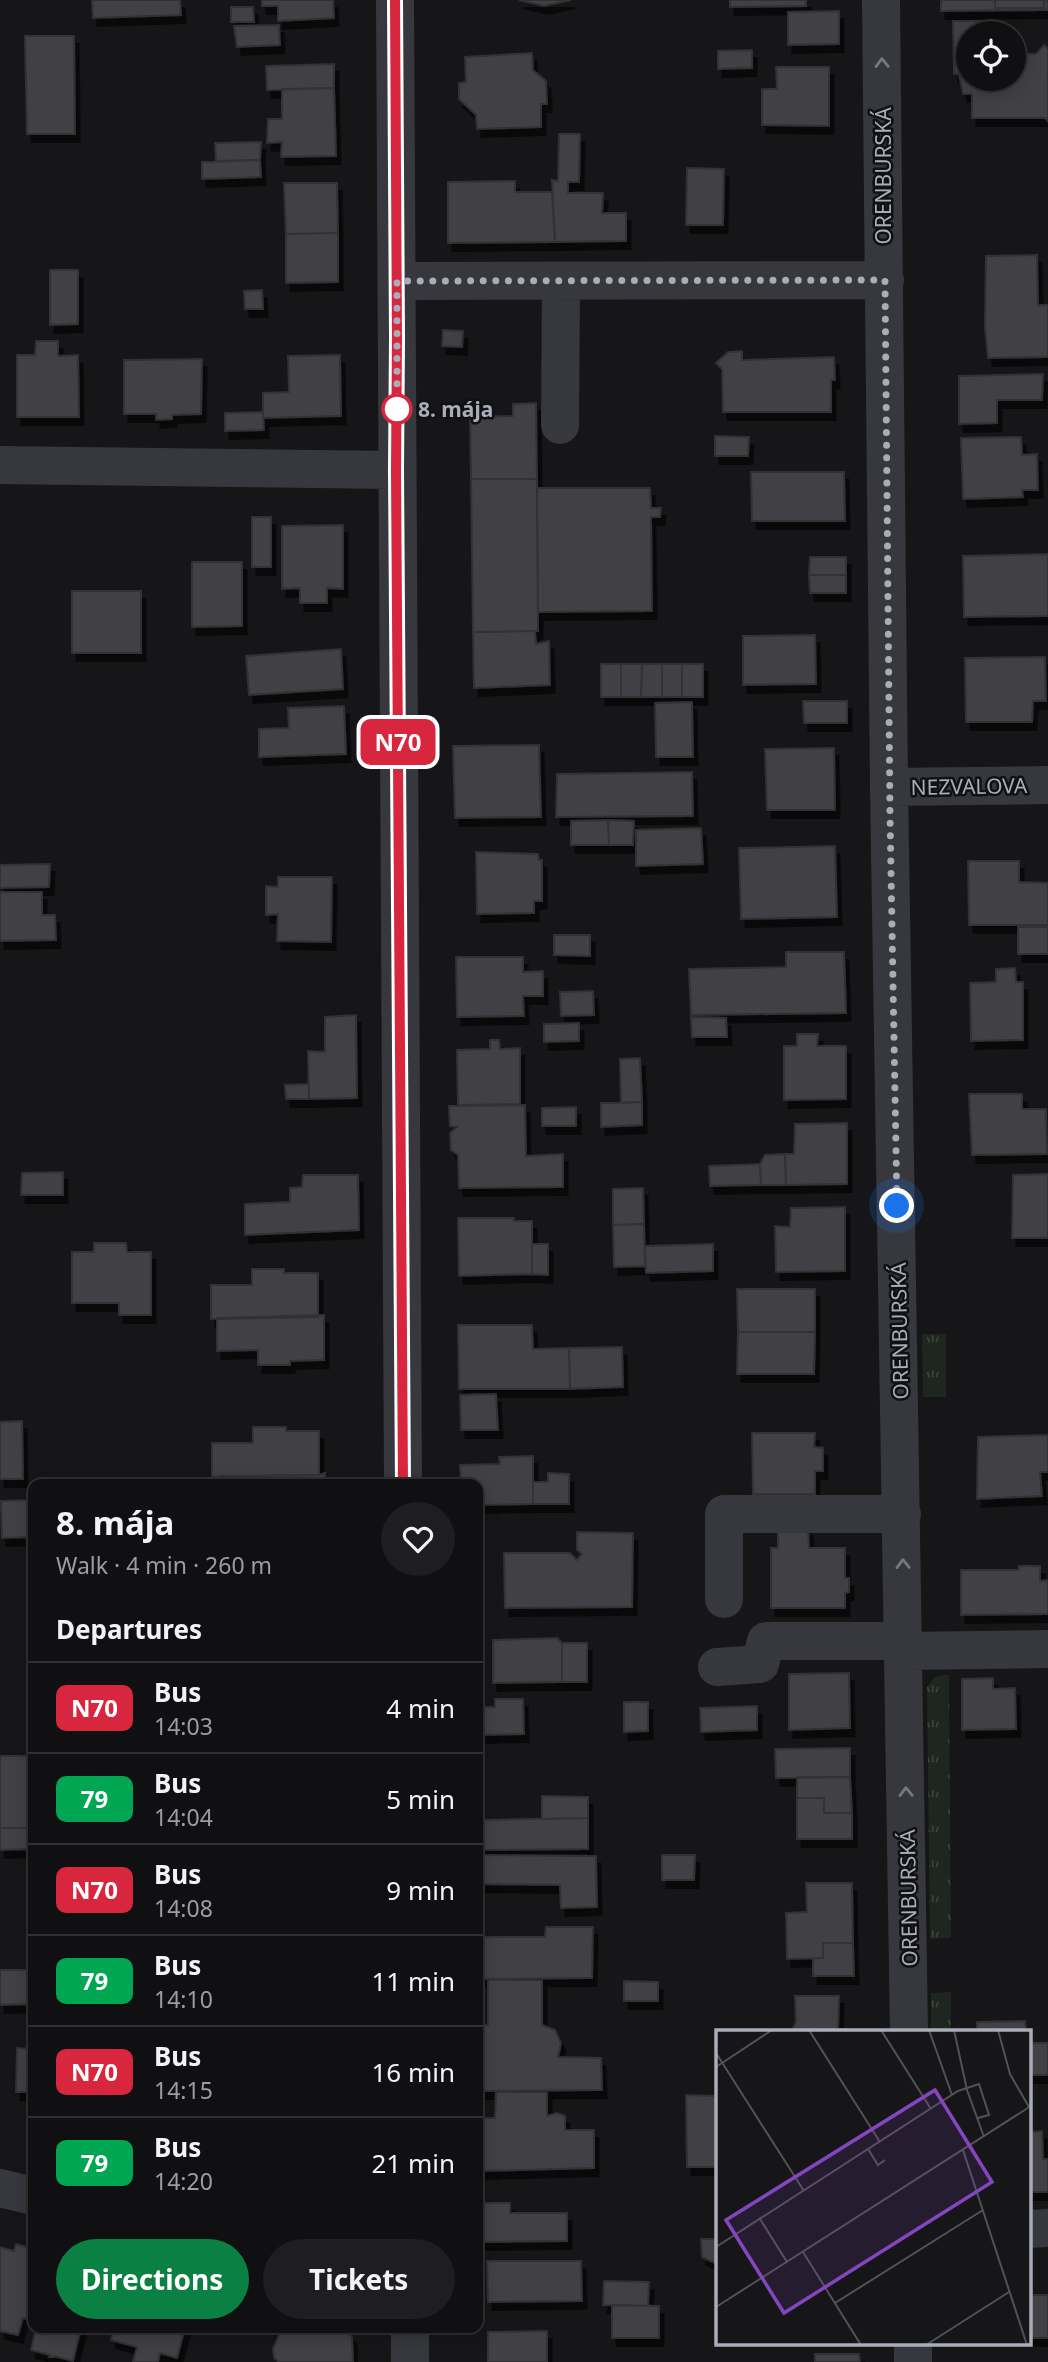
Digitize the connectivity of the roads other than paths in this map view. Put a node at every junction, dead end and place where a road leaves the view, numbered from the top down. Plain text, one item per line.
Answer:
1 (395, 0) edge
2 (881, 0) edge
3 (885, 280) junction
4 (397, 281) junction
5 (561, 282) junction
6 (559, 425) dead end
7 (0, 465) edge
8 (396, 470) junction
9 (1048, 785) edge
10 (890, 787) junction
11 (403, 1479) edge
12 (902, 1514) junction
13 (724, 1599) dead end
14 (905, 1646) junction
15 (1048, 1649) edge
16 (717, 1667) dead end
17 (909, 2030) edge
18 (0, 2188) edge
19 (28, 2195) edge
20 (1030, 2228) edge
21 (1048, 2228) edge
22 (410, 2333) edge
23 (913, 2344) edge
24 (410, 2362) edge
25 (913, 2362) edge

1 - 4 street
3 -> 2 street, ORENBURSKÁ
3 - 5 street
3 - 10 street, ORENBURSKÁ
4 - 5 street
4 - 8 street
5 - 6 street
7 - 8 street
8 - 11 street
9 - 10 street, NEZVALOVA
10 - 12 street, ORENBURSKÁ
12 - 13 street
14 -> 12 street, ORENBURSKÁ
14 - 15 street
14 - 16 street
17 -> 14 street, ORENBURSKÁ
18 - 19 street
20 - 21 street
22 - 24 street
23 - 25 street

